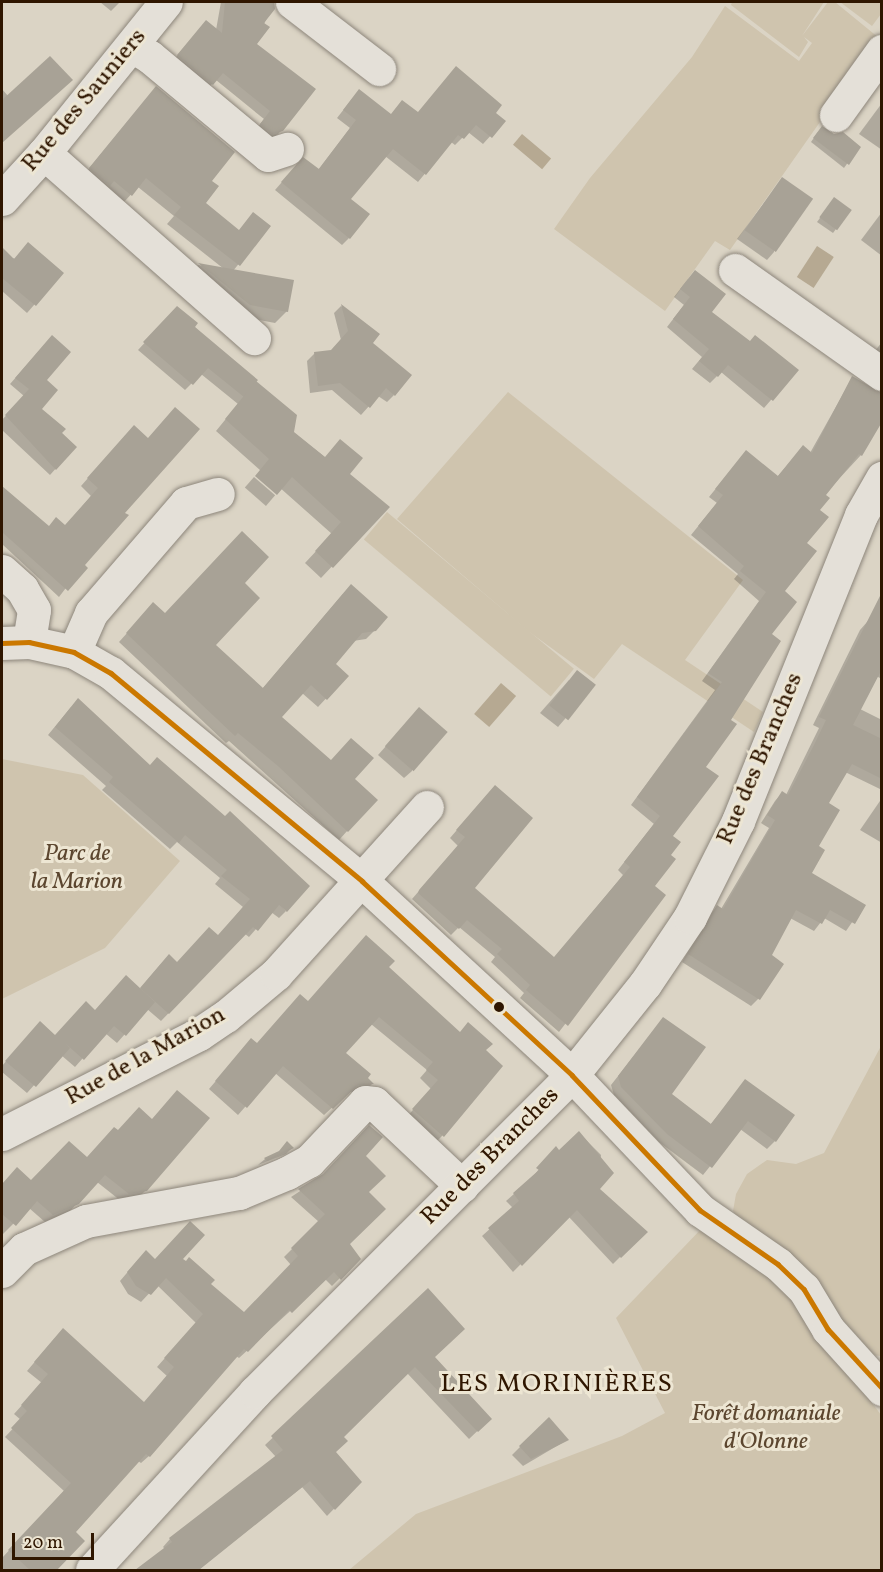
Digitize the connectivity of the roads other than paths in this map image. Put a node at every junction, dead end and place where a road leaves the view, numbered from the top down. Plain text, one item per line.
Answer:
1 (166, 2) edge
2 (292, 2) edge
3 (132, 46) junction
4 (882, 51) edge
5 (379, 69) dead end
6 (836, 115) dead end
7 (287, 149) dead end
8 (44, 153) junction
9 (2, 199) edge
10 (735, 270) dead end
11 (254, 338) dead end
12 (882, 374) edge
13 (882, 478) edge
14 (218, 494) dead end
15 (2, 571) edge
16 (15, 643) edge
17 (74, 652) junction
18 (427, 807) dead end
19 (362, 881) junction
20 (572, 1075) junction
21 (2, 1134) edge
22 (462, 1186) junction
23 (2, 1271) edge
24 (882, 1389) edge
25 (92, 1570) edge

1 - 3 street, Rue des Sauniers
2 - 5 street
3 - 7 street
3 - 8 street, Rue des Sauniers
4 - 6 street
8 - 9 street, Rue des Sauniers
8 - 11 street
10 - 12 street
13 - 20 street, Rue des Branches
14 - 17 street
15 - 16 street
16 - 17 street
17 - 19 street
18 - 19 street, Rue de la Marion
19 - 20 street
19 - 21 street, Rue de la Marion
20 - 22 street, Rue des Branches
20 - 24 street
22 - 23 street
22 - 25 street, Rue des Branches

